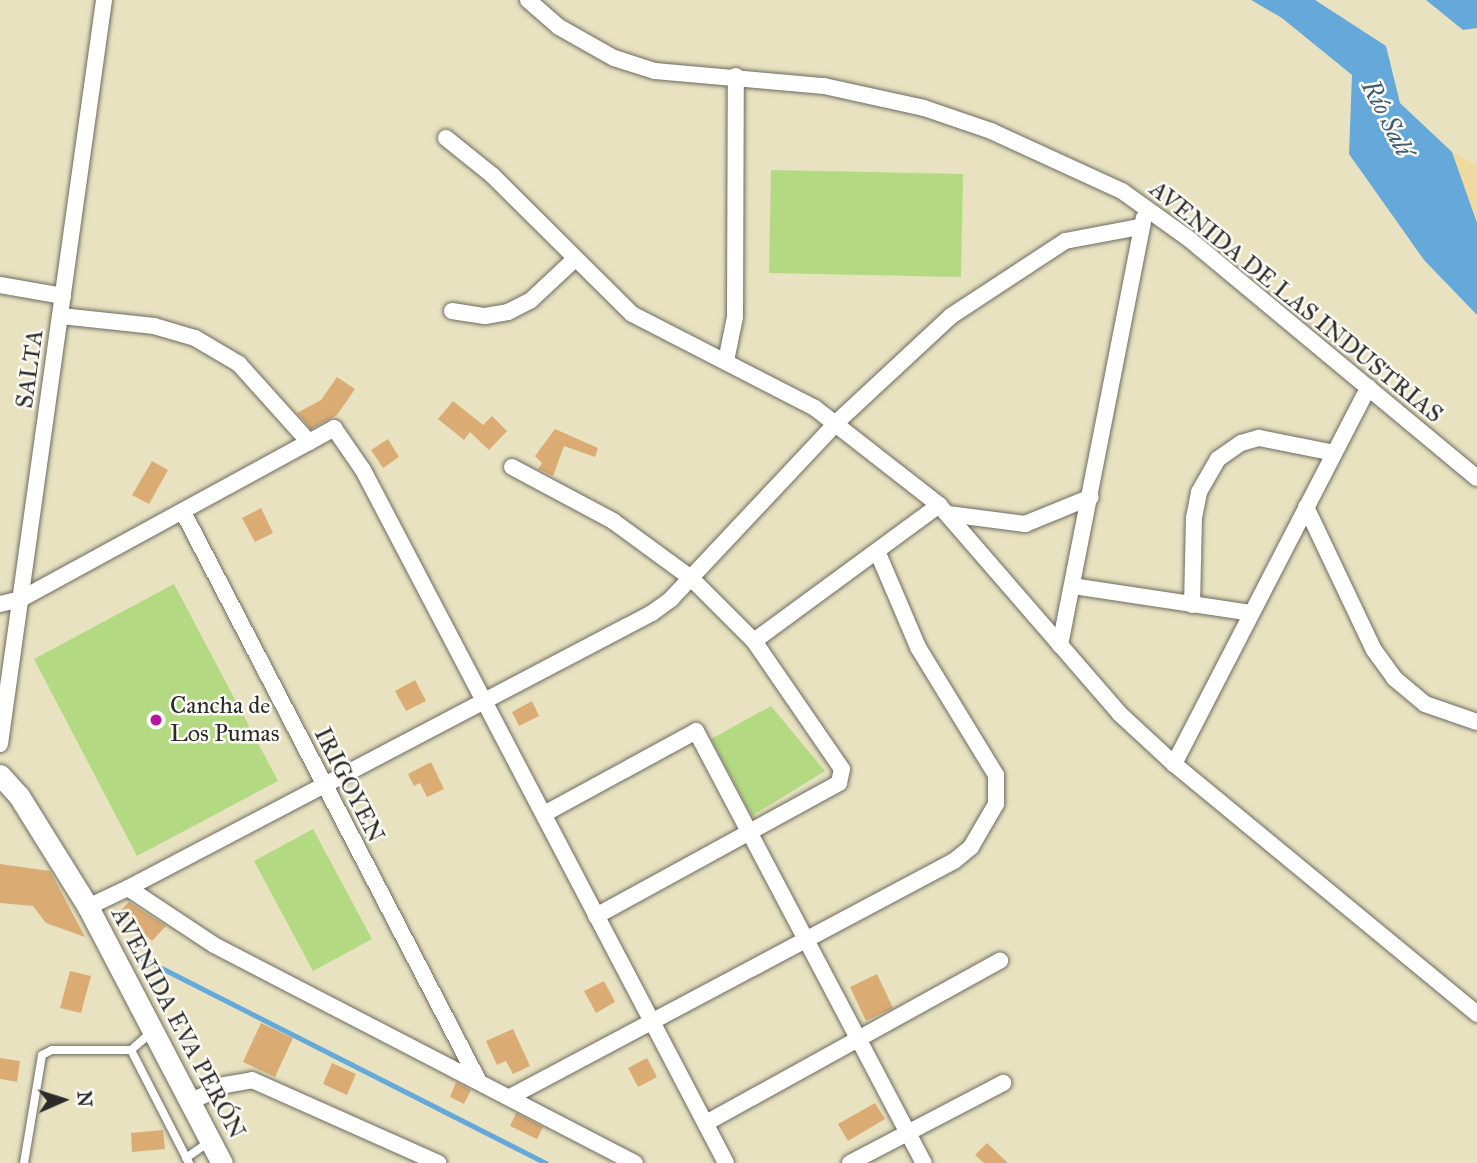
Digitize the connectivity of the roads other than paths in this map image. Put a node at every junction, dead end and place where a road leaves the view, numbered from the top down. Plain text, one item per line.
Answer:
1 (104, 0) edge
2 (528, 0) edge
3 (736, 76) junction
4 (446, 138) dead end
5 (1148, 209) junction
6 (1139, 227) junction
7 (575, 259) junction
8 (0, 285) edge
9 (63, 296) junction
10 (452, 311) dead end
11 (61, 316) junction
12 (726, 360) junction
13 (1369, 387) junction
14 (836, 423) junction
15 (309, 442) junction
16 (1334, 453) junction
17 (512, 467) dead end
18 (1477, 478) edge
19 (1091, 497) junction
20 (1306, 507) junction
21 (943, 510) junction
22 (183, 512) junction
23 (878, 553) junction
24 (691, 578) junction
25 (1073, 586) junction
26 (21, 599) junction
27 (0, 604) edge
28 (1192, 605) junction
29 (1251, 614) junction
30 (754, 641) junction
31 (1060, 645) junction
32 (484, 705) junction
33 (1477, 722) edge
34 (0, 744) edge
35 (1174, 764) junction
36 (0, 775) edge
37 (324, 788) junction
38 (544, 814) junction
39 (750, 832) junction
40 (128, 888) junction
41 (88, 907) junction
42 (597, 916) junction
43 (805, 938) junction
44 (1000, 961) dead end
45 (1477, 1014) edge
46 (653, 1021) junction
47 (152, 1032) junction
48 (861, 1039) junction
49 (131, 1049) junction
50 (477, 1077) junction
51 (1003, 1083) dead end
52 (510, 1097) junction
53 (190, 1102) junction
54 (706, 1123) junction
55 (908, 1132) junction
56 (210, 1141) junction
57 (188, 1161) edge
58 (24, 1163) edge
59 (222, 1163) edge
60 (438, 1163) edge
61 (635, 1163) edge
62 (726, 1163) edge
63 (850, 1163) edge
64 (924, 1163) edge

1 - 9 street, SALTA
2 - 3 street, AVENIDA DE LAS INDUSTRIAS
3 - 5 street, AVENIDA DE LAS INDUSTRIAS
3 - 12 street
4 - 7 street
5 - 6 street
5 - 13 street, AVENIDA DE LAS INDUSTRIAS
6 - 14 street
6 - 19 street
7 - 10 street
7 - 12 street
8 - 9 street
9 - 11 street, SALTA
11 - 15 street
11 - 26 street, SALTA
12 - 14 street
13 - 16 street
13 - 18 street, AVENIDA DE LAS INDUSTRIAS
14 - 21 street
14 - 24 street
15 - 22 street
15 - 32 street
16 - 20 street
16 - 28 street
17 - 24 street
19 - 21 street
19 - 25 street
20 - 29 street
20 - 33 street
21 - 23 street
21 - 31 street
22 - 26 street
22 - 37 street, IRIGOYEN
23 - 30 street
23 - 43 street
24 - 30 street
24 - 32 street
25 - 28 street
25 - 31 street
26 - 27 street
26 - 34 street, SALTA
28 - 29 street
29 - 35 street
30 - 39 street
31 - 35 street
32 - 37 street
32 - 38 street
35 - 45 street
36 - 41 main road, AVENIDA EVA PERÓN
37 - 40 street
37 - 50 street, IRIGOYEN
38 - 39 street
38 - 42 street
39 - 42 street
39 - 43 street
40 - 41 street
40 - 50 street
41 - 47 main road, AVENIDA EVA PERÓN
42 - 46 street
43 - 46 street
43 - 48 street
44 - 48 street
46 - 52 street
46 - 54 street
47 - 49 lane
47 - 53 main road, AVENIDA EVA PERÓN
48 - 54 street
48 - 55 street
49 - 57 lane
49 - 58 lane
50 - 52 street
51 - 55 street
52 - 61 street
53 - 56 main road, AVENIDA EVA PERÓN
53 - 60 street
54 - 62 street
55 - 63 street
55 - 64 street
56 - 57 lane
56 - 59 main road, AVENIDA EVA PERÓN

